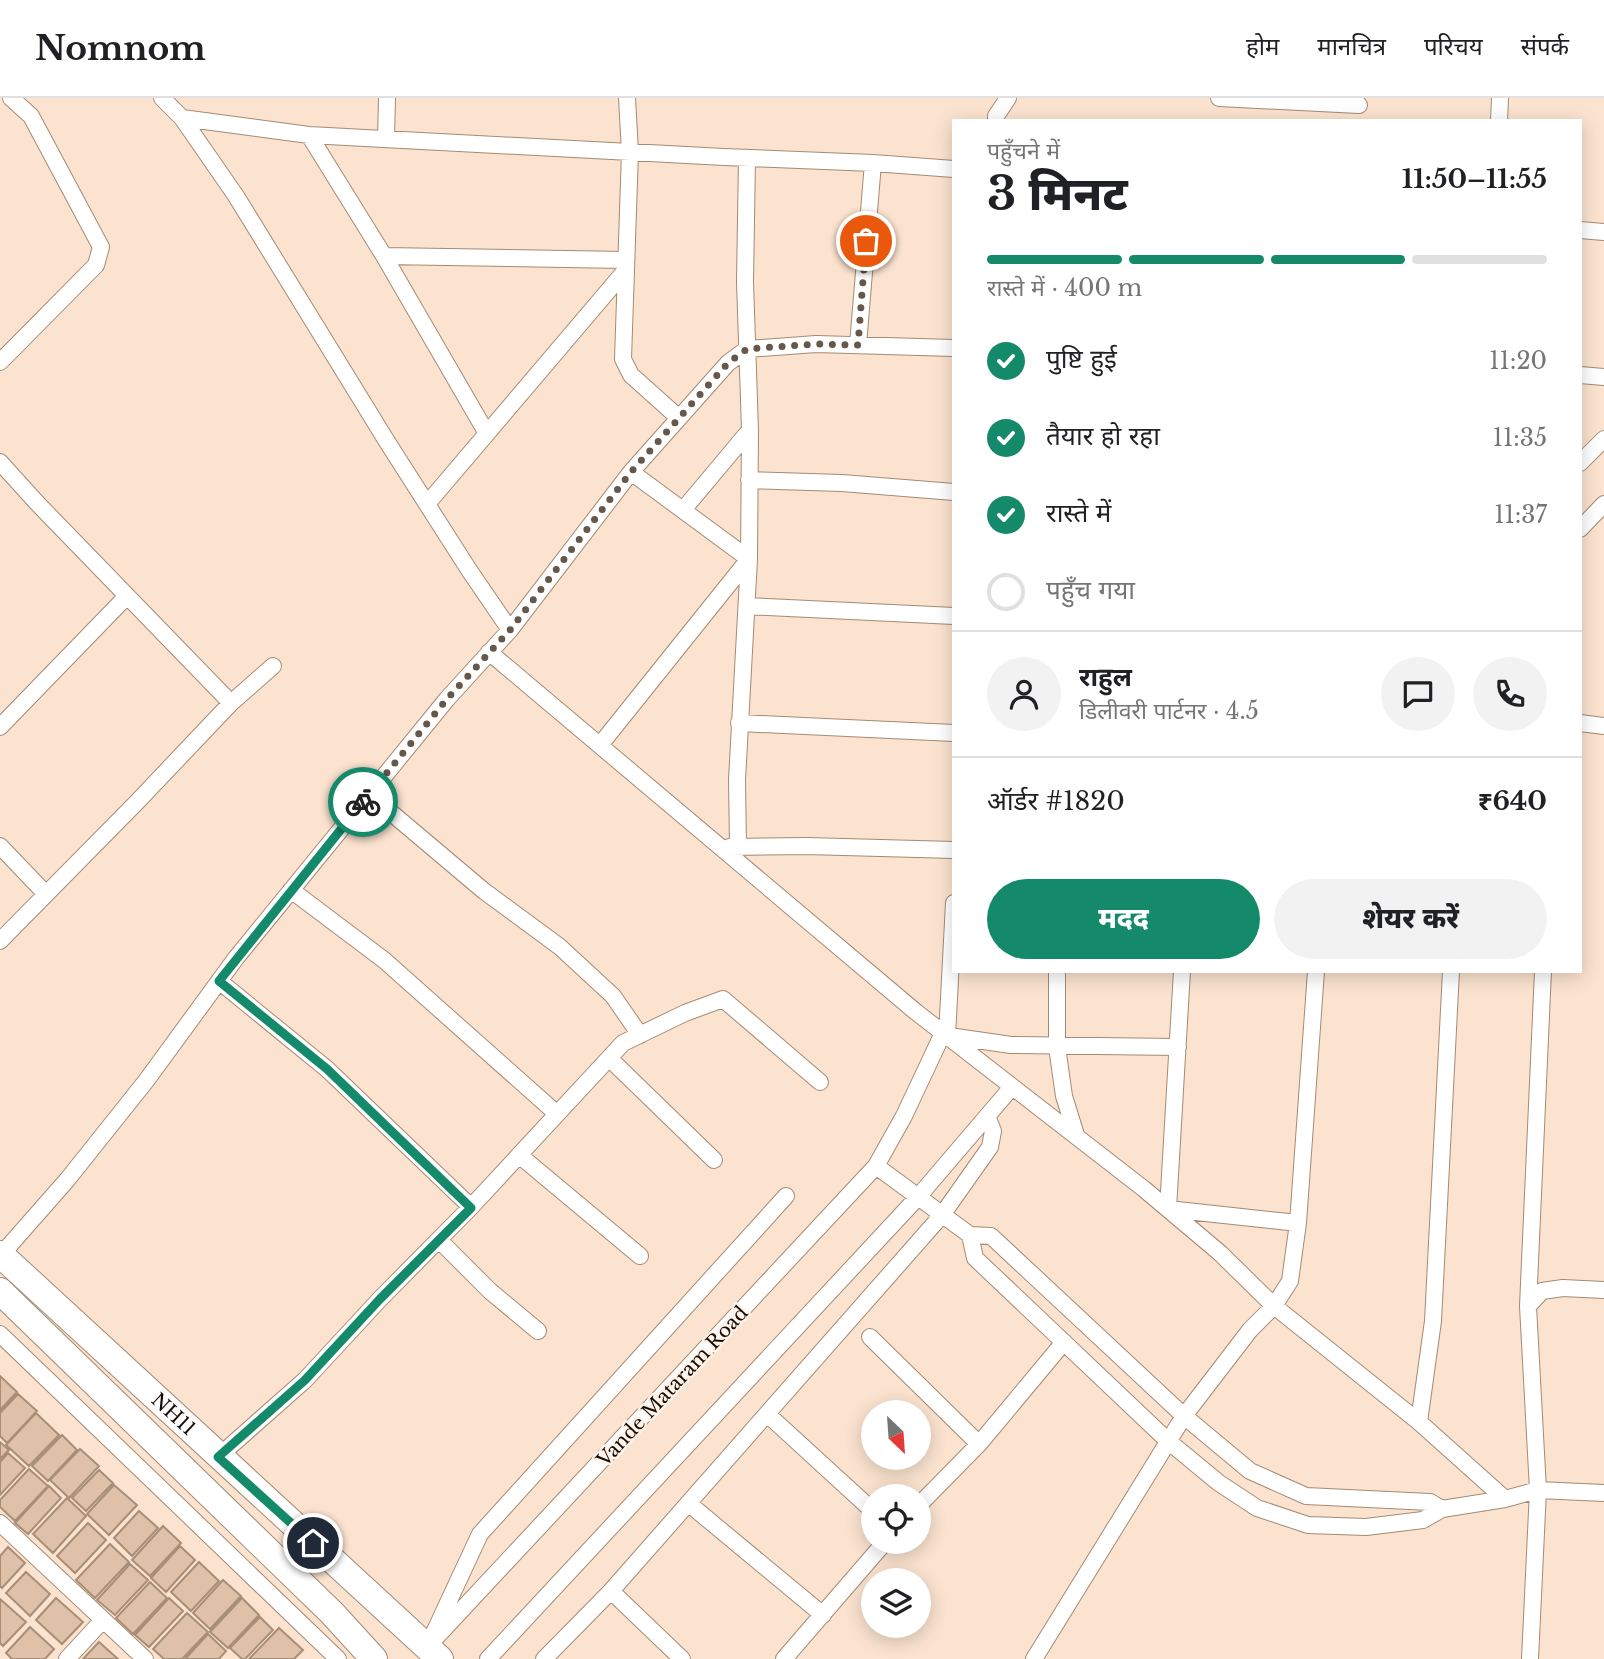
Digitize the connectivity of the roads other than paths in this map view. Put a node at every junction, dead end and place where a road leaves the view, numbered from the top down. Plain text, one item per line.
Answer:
1 (11, 98) edge
2 (162, 98) edge
3 (387, 98) edge
4 (627, 98) edge
5 (1008, 98) edge
6 (1219, 98) edge
7 (1226, 98) edge
8 (1500, 98) edge
9 (1359, 108) edge
10 (182, 118) junction
11 (996, 119) edge
12 (1499, 119) edge
13 (309, 135) junction
14 (386, 138) junction
15 (630, 152) junction
16 (747, 158) junction
17 (873, 163) junction
18 (952, 169) edge
19 (1582, 230) edge
20 (1604, 232) edge
21 (384, 256) junction
22 (625, 265) junction
23 (858, 345) junction
24 (952, 348) edge
25 (747, 349) junction
26 (0, 362) edge
27 (1582, 375) edge
28 (1604, 377) edge
29 (679, 418) junction
30 (750, 430) junction
31 (486, 432) junction
32 (1604, 439) edge
33 (1582, 461) edge
34 (0, 462) edge
35 (631, 472) junction
36 (749, 480) junction
37 (952, 492) edge
38 (427, 503) junction
39 (1604, 504) edge
40 (682, 510) junction
41 (1582, 527) edge
42 (749, 559) junction
43 (127, 596) junction
44 (747, 606) junction
45 (952, 616) edge
46 (510, 630) junction
47 (489, 652) junction
48 (273, 666) dead end
49 (231, 703) junction
50 (739, 723) junction
51 (1582, 723) edge
52 (1604, 726) edge
53 (0, 727) edge
54 (952, 733) edge
55 (600, 745) junction
56 (369, 794) junction
57 (0, 846) edge
58 (719, 847) junction
59 (738, 847) junction
60 (952, 850) edge
61 (291, 890) junction
62 (46, 893) junction
63 (952, 932) edge
64 (0, 941) edge
65 (1057, 973) edge
66 (1182, 973) edge
67 (1316, 973) edge
68 (1451, 973) edge
69 (1543, 973) edge
70 (219, 981) junction
71 (640, 1035) junction
72 (945, 1035) junction
73 (1057, 1047) junction
74 (1178, 1047) junction
75 (608, 1058) junction
76 (820, 1082) dead end
77 (1012, 1087) junction
78 (556, 1113) junction
79 (987, 1116) junction
80 (1076, 1135) junction
81 (519, 1155) junction
82 (714, 1160) dead end
83 (876, 1166) junction
84 (786, 1196) dead end
85 (918, 1197) junction
86 (471, 1208) junction
87 (1168, 1209) junction
88 (942, 1215) junction
89 (1298, 1223) junction
90 (970, 1236) junction
91 (439, 1240) junction
92 (0, 1254) edge
93 (640, 1256) dead end
94 (1604, 1290) edge
95 (0, 1291) edge
96 (1274, 1306) junction
97 (1528, 1306) junction
98 (538, 1331) dead end
99 (0, 1334) edge
100 (870, 1337) dead end
101 (1064, 1342) junction
102 (766, 1414) junction
103 (1184, 1416) junction
104 (1419, 1423) junction
105 (1168, 1441) junction
106 (979, 1444) junction
107 (218, 1457) junction
108 (1538, 1490) junction
109 (931, 1493) edge
110 (1604, 1493) edge
111 (1505, 1499) junction
112 (861, 1500) edge
113 (688, 1503) junction
114 (1442, 1509) junction
115 (0, 1523) edge
116 (875, 1554) edge
117 (611, 1591) junction
118 (823, 1615) junction
119 (102, 1621) junction
120 (433, 1653) edge
121 (67, 1659) edge
122 (145, 1659) edge
123 (338, 1659) edge
124 (373, 1659) edge
125 (488, 1659) edge
126 (544, 1659) edge
127 (682, 1659) edge
128 (784, 1659) edge
129 (1034, 1659) edge
130 (1530, 1659) edge

1 - 26 street
2 - 10 street
3 - 14 street
4 - 15 street
5 - 11 street
6 - 7 street
7 - 9 street
8 - 12 street
10 - 13 street
10 - 38 street
13 - 14 street
13 - 21 street
14 - 15 street
15 - 16 street
15 - 22 street
16 - 17 street
16 - 25 street
17 - 18 street
17 - 23 street
19 - 20 street
21 - 22 street
21 - 31 street
22 - 29 street
22 - 31 street
23 - 24 street
23 - 25 street
25 - 29 street
25 - 30 street
27 - 28 street
29 - 35 street
30 - 36 street
30 - 40 street
31 - 38 street
32 - 33 street
34 - 43 street
35 - 40 street
35 - 46 street
36 - 37 street
36 - 42 street
38 - 46 street
39 - 41 street
40 - 42 street
42 - 44 street
42 - 55 street
43 - 49 street
43 - 53 street
44 - 45 street
44 - 50 street
46 - 47 street
47 - 55 street
47 - 56 street
48 - 49 street
49 - 62 street
50 - 54 street
50 - 59 street
51 - 52 street
55 - 58 street
56 - 61 street
56 - 71 street
57 - 62 street
58 - 59 street
58 - 72 street
59 - 60 street
61 - 70 street
61 - 78 street
62 - 64 street
63 - 72 street
65 - 73 street
66 - 74 street
67 - 89 street
68 - 104 street
69 - 97 street
70 - 86 street
70 - 92 street
71 - 75 street
71 - 76 street
72 - 73 street
72 - 77 street
72 - 83 street, Vande Mataram Road
73 - 74 street
73 - 80 street
74 - 87 street
75 - 78 street
75 - 82 street
77 - 79 street
77 - 80 street
78 - 81 street
79 - 85 street
79 - 88 street
80 - 87 street
81 - 86 street
81 - 93 street
83 - 85 street
83 - 120 street, Vande Mataram Road
84 - 120 street
85 - 88 street
85 - 125 street
86 - 91 street
87 - 89 street
87 - 96 street
88 - 90 street
88 - 102 street
89 - 96 street
90 - 101 street
90 - 103 street
91 - 98 street
91 - 107 street
92 - 107 highway, NH11
94 - 97 street
95 - 124 highway
96 - 103 street
96 - 104 street
97 - 108 street
99 - 123 street
100 - 106 street
101 - 105 street
101 - 106 street
102 - 112 street
102 - 113 street
103 - 105 street
103 - 114 street
104 - 111 street
105 - 114 street
105 - 129 street
106 - 109 street
107 - 120 highway, NH11
108 - 110 street
108 - 111 street
108 - 130 street
111 - 114 street
113 - 117 street
113 - 118 street
115 - 119 street
116 - 118 street
117 - 126 street
117 - 127 street
118 - 128 street
119 - 121 street
119 - 122 street

